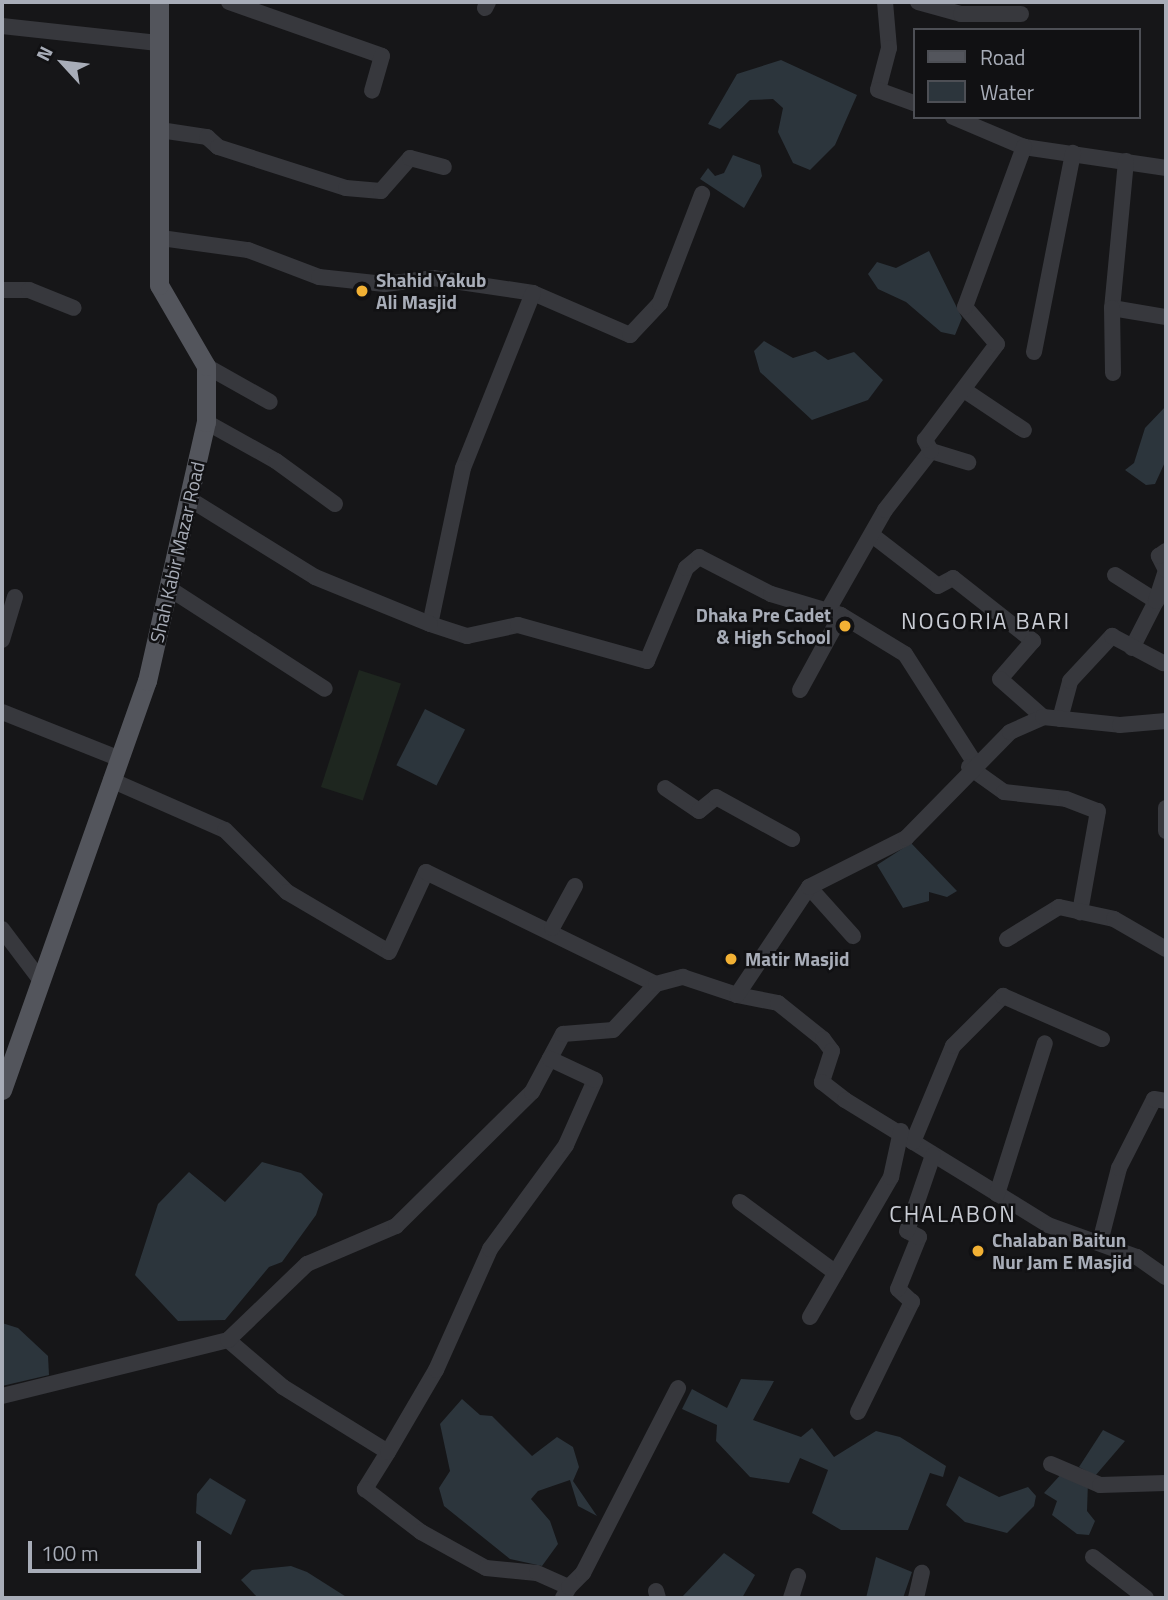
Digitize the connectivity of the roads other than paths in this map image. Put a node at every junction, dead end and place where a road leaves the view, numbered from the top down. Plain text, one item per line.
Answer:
1 (159, 2) edge
2 (229, 2) edge
3 (886, 2) edge
4 (918, 2) edge
5 (1021, 14) dead end
6 (2, 26) edge
7 (158, 43) junction
8 (372, 91) dead end
9 (912, 102) edge
10 (958, 119) edge
11 (160, 130) junction
12 (1024, 147) junction
13 (1073, 153) junction
14 (1126, 161) junction
15 (444, 167) dead end
16 (1166, 168) edge
17 (702, 194) dead end
18 (161, 237) junction
19 (2, 290) edge
20 (533, 293) junction
21 (74, 308) dead end
22 (1112, 308) junction
23 (1166, 317) edge
24 (1034, 352) dead end
25 (206, 366) junction
26 (1113, 373) dead end
27 (964, 390) junction
28 (270, 402) dead end
29 (206, 422) junction
30 (1024, 430) dead end
31 (931, 451) junction
32 (968, 462) dead end
33 (191, 500) junction
34 (335, 504) dead end
35 (872, 535) junction
36 (1166, 551) edge
37 (1115, 575) dead end
38 (170, 589) junction
39 (15, 597) dead end
40 (1156, 601) junction
41 (834, 612) junction
42 (430, 624) junction
43 (2, 640) edge
44 (1132, 648) junction
45 (1163, 663) dead end
46 (325, 689) dead end
47 (800, 690) dead end
48 (2, 712) edge
49 (1051, 718) junction
50 (1166, 721) edge
51 (120, 759) junction
52 (972, 765) junction
53 (111, 779) junction
54 (664, 788) dead end
55 (1166, 808) edge
56 (1166, 831) edge
57 (792, 839) dead end
58 (575, 886) dead end
59 (809, 887) junction
60 (1080, 912) junction
61 (552, 928) junction
62 (2, 929) edge
63 (853, 936) dead end
64 (1007, 939) dead end
65 (1166, 949) edge
66 (43, 982) junction
67 (656, 984) junction
68 (737, 995) junction
69 (1102, 1039) dead end
70 (1045, 1043) dead end
71 (550, 1059) junction
72 (2, 1087) edge
73 (1166, 1101) edge
74 (907, 1137) junction
75 (933, 1155) junction
76 (997, 1194) junction
77 (740, 1202) dead end
78 (1100, 1242) junction
79 (836, 1273) junction
80 (1166, 1277) edge
81 (810, 1317) dead end
82 (228, 1339) junction
83 (678, 1388) dead end
84 (2, 1396) edge
85 (858, 1412) dead end
86 (388, 1452) junction
87 (1051, 1464) dead end
88 (1166, 1483) edge
89 (1093, 1558) dead end
90 (922, 1573) dead end
91 (798, 1576) dead end
92 (566, 1593) edge
93 (791, 1598) edge
94 (916, 1598) edge
95 (1146, 1598) edge

1 - 7 main road
2 - 8 street
3 - 9 street
4 - 5 street
6 - 7 street
7 - 11 main road
10 - 12 street
11 - 15 street
11 - 18 main road
12 - 13 street
12 - 27 street
13 - 14 street
13 - 24 street
14 - 16 street
14 - 22 street
17 - 20 street
18 - 20 street
18 - 25 main road
19 - 21 street
20 - 42 street
22 - 23 street
22 - 26 street
25 - 28 street
25 - 29 main road, Shah Kabir Mazar Road
27 - 30 street
27 - 31 street
29 - 33 main road, Shah Kabir Mazar Road
29 - 34 street
31 - 32 street
31 - 35 street
33 - 38 main road, Shah Kabir Mazar Road
33 - 42 street
35 - 41 street
35 - 49 street
36 - 40 street
37 - 40 street
38 - 46 street
38 - 51 main road, Shah Kabir Mazar Road
39 - 43 street
40 - 44 street
41 - 42 street
41 - 47 street
41 - 52 street
44 - 45 street
44 - 49 street
48 - 51 street
49 - 50 street
49 - 52 street
51 - 53 main road, Shah Kabir Mazar Road
52 - 59 street
52 - 60 street
53 - 61 street
53 - 66 main road, Shah Kabir Mazar Road
54 - 57 street
55 - 56 street
58 - 61 street
59 - 63 street
59 - 68 street
60 - 64 street
60 - 65 street
61 - 67 street
62 - 66 street
66 - 72 main road, Shah Kabir Mazar Road
67 - 68 street
67 - 71 street
68 - 74 street
69 - 74 street
70 - 76 street
71 - 82 street
71 - 86 street
73 - 78 street
74 - 75 street
74 - 79 street
75 - 76 street
75 - 85 street
76 - 78 street
77 - 79 street
78 - 80 street
79 - 81 street
82 - 84 street
82 - 86 street
83 - 92 street
86 - 92 street
87 - 88 street
89 - 95 street
90 - 94 street
91 - 93 street

